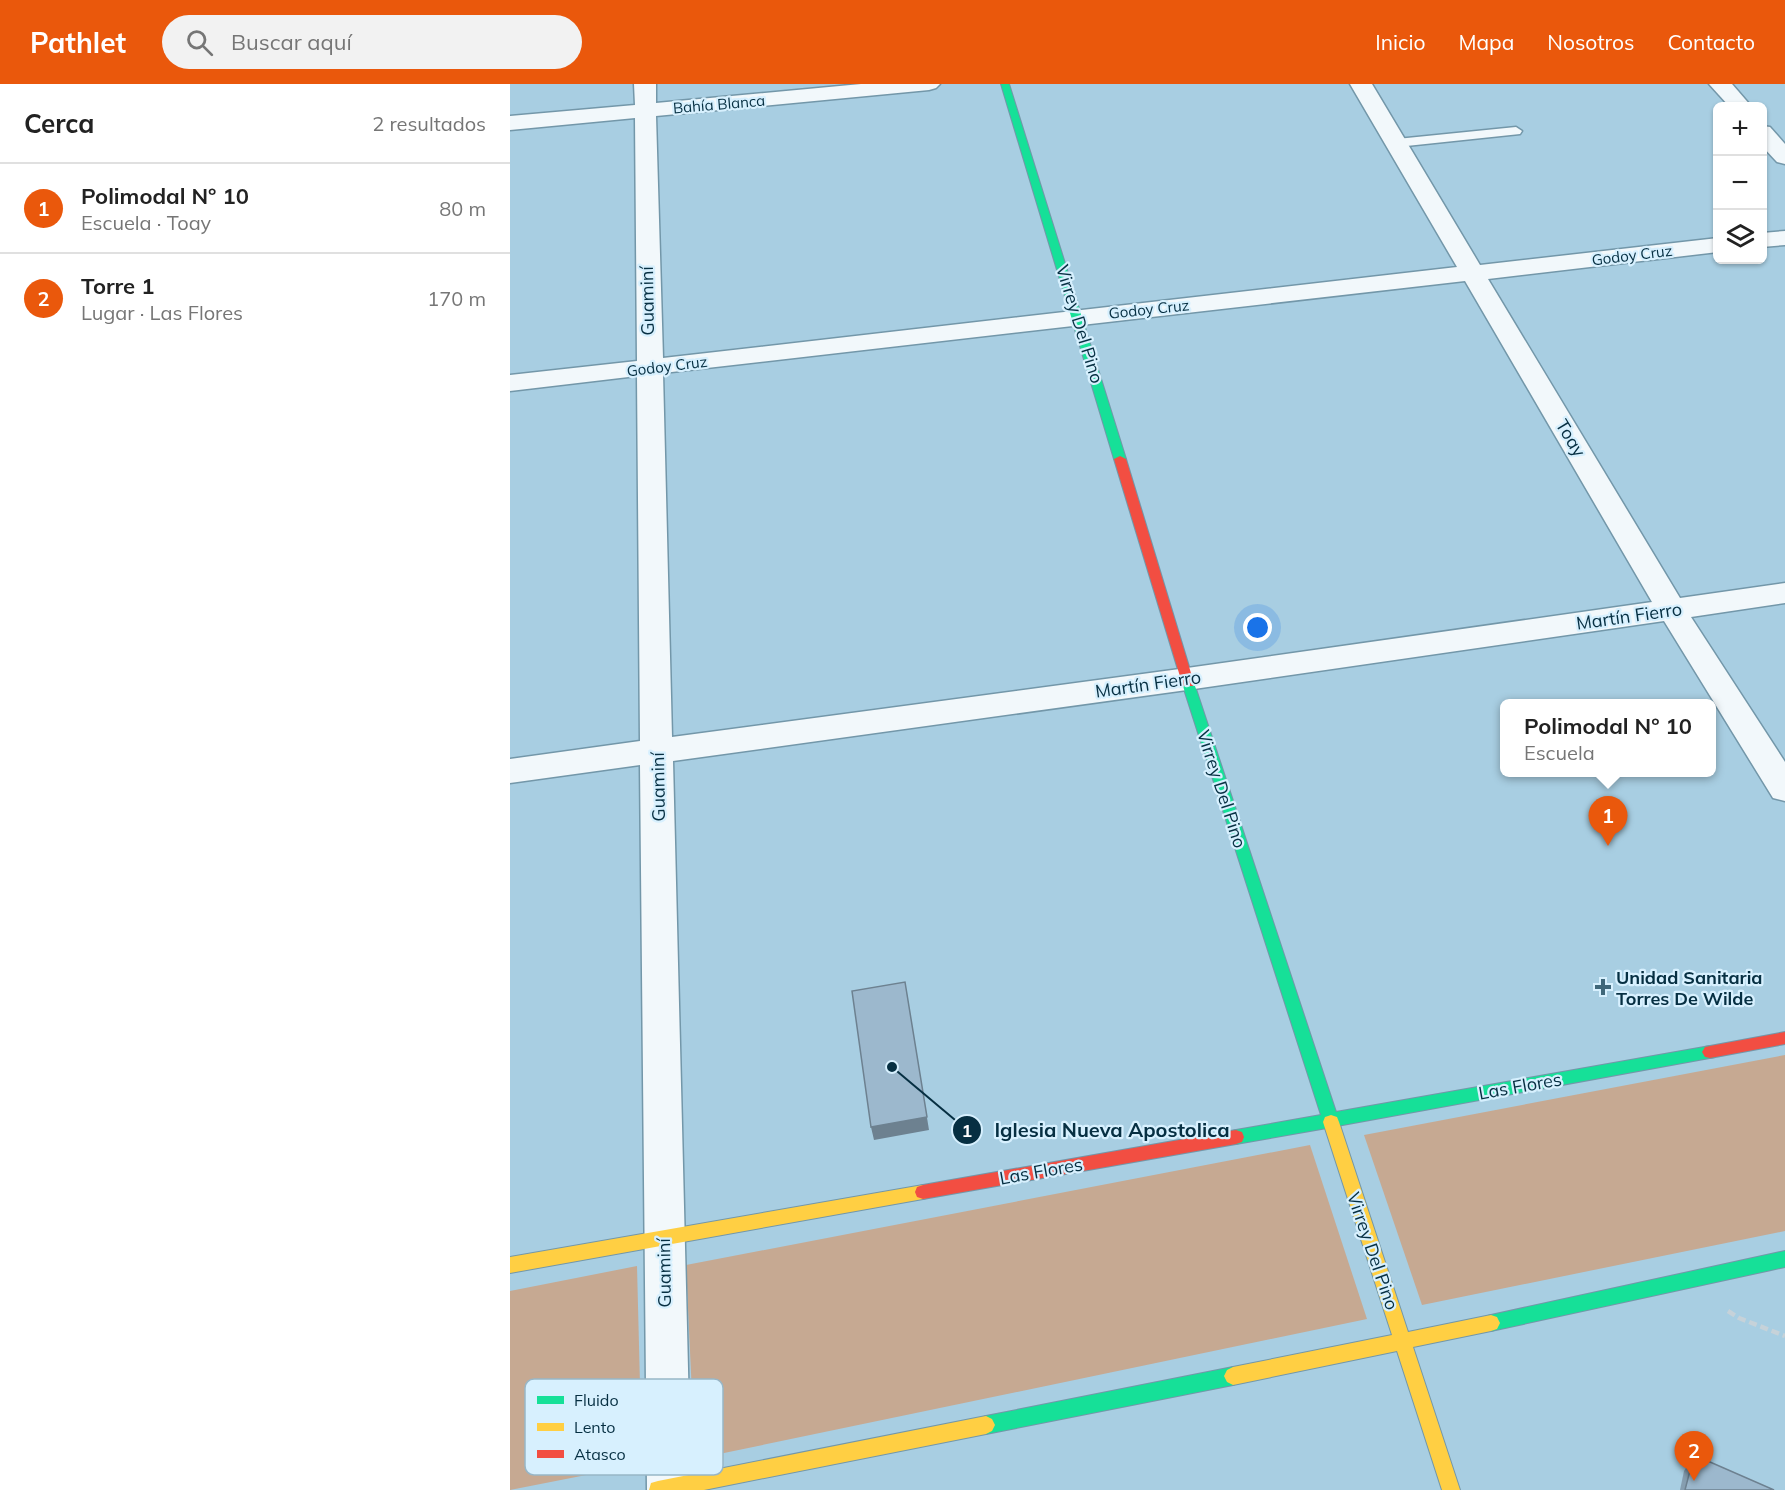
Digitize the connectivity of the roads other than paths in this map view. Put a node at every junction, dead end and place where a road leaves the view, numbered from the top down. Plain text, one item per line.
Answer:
1 (929, 84) edge
2 (1005, 84) edge
3 (1362, 84) edge
4 (1720, 84) edge
5 (645, 98) edge
6 (1736, 102) edge
7 (510, 123) edge
8 (1516, 131) dead end
9 (1767, 137) edge
10 (1397, 143) junction
11 (1785, 157) edge
12 (1785, 238) edge
13 (1767, 240) edge
14 (1713, 246) edge
15 (1474, 273) junction
16 (1079, 317) junction
17 (648, 368) junction
18 (510, 383) edge
19 (1785, 593) edge
20 (1672, 610) junction
21 (1187, 679) junction
22 (658, 750) junction
23 (510, 771) edge
24 (1785, 789) edge
25 (1785, 1038) edge
26 (1329, 1121) junction
27 (663, 1237) junction
28 (1785, 1259) edge
29 (510, 1265) edge
30 (1404, 1342) junction
31 (664, 1379) edge
32 (665, 1489) edge
33 (1450, 1490) edge

1 - 5 street, Bahía Blanca
2 - 16 street, Virrey Del Pino
3 - 10 street, Toay
4 - 6 street
5 - 7 street, Bahía Blanca
5 - 17 street, Guaminí
8 - 10 lane
9 - 11 street
10 - 15 street, Toay
12 - 13 street
14 - 15 street, Godoy Cruz
15 - 16 street, Godoy Cruz
15 - 20 street, Toay
16 - 17 street, Godoy Cruz
16 - 21 street, Virrey Del Pino
17 - 18 street, Godoy Cruz
17 - 22 street, Guaminí
19 - 20 street, Martín Fierro
20 - 21 street, Martín Fierro
20 - 24 street, Toay
21 - 22 street, Martín Fierro
21 - 26 street, Virrey Del Pino
22 - 23 street, Martín Fierro
22 - 27 street, Guaminí
25 - 26 street, Las Flores
26 - 27 street, Las Flores
26 - 30 street, Virrey Del Pino
27 - 29 street, Las Flores
27 - 31 street, Guaminí
28 - 30 street
30 - 32 street
30 - 33 street, Virrey Del Pino

